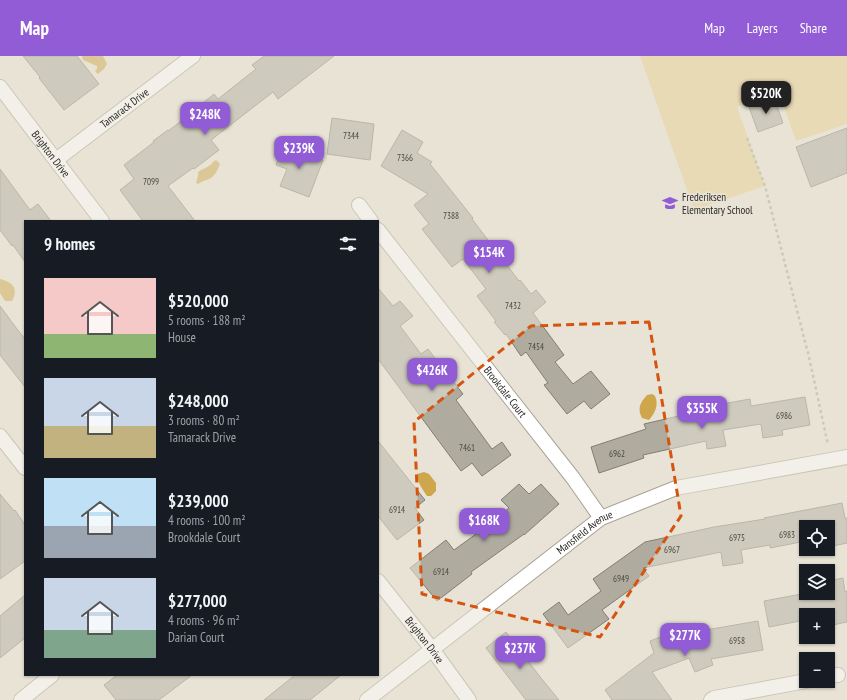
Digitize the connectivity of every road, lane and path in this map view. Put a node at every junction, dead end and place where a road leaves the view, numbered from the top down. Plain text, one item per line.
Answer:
1 (193, 56) edge
2 (0, 87) edge
3 (747, 138) dead end
4 (56, 160) junction
5 (358, 205) dead end
6 (101, 220) edge
7 (370, 220) edge
8 (379, 231) edge
9 (0, 436) edge
10 (847, 457) edge
11 (831, 460) junction
12 (24, 467) edge
13 (601, 518) junction
14 (379, 582) edge
15 (432, 650) junction
16 (51, 676) edge
17 (799, 681) edge
18 (21, 700) edge
19 (367, 700) edge
20 (469, 700) edge
21 (711, 700) edge

1 - 4 street, Tamarack Drive
2 - 4 street, Brighton Drive
3 - 11 path
4 - 6 street, Brighton Drive
5 - 7 street
8 - 13 street, Brookdale Court
9 - 12 street
10 - 11 street, Mansfield Avenue
11 - 13 street, Mansfield Avenue
13 - 15 street, Mansfield Avenue
14 - 15 street, Brighton Drive
15 - 19 street, Mansfield Avenue
15 - 20 street, Brighton Drive
16 - 18 street
17 - 21 street

